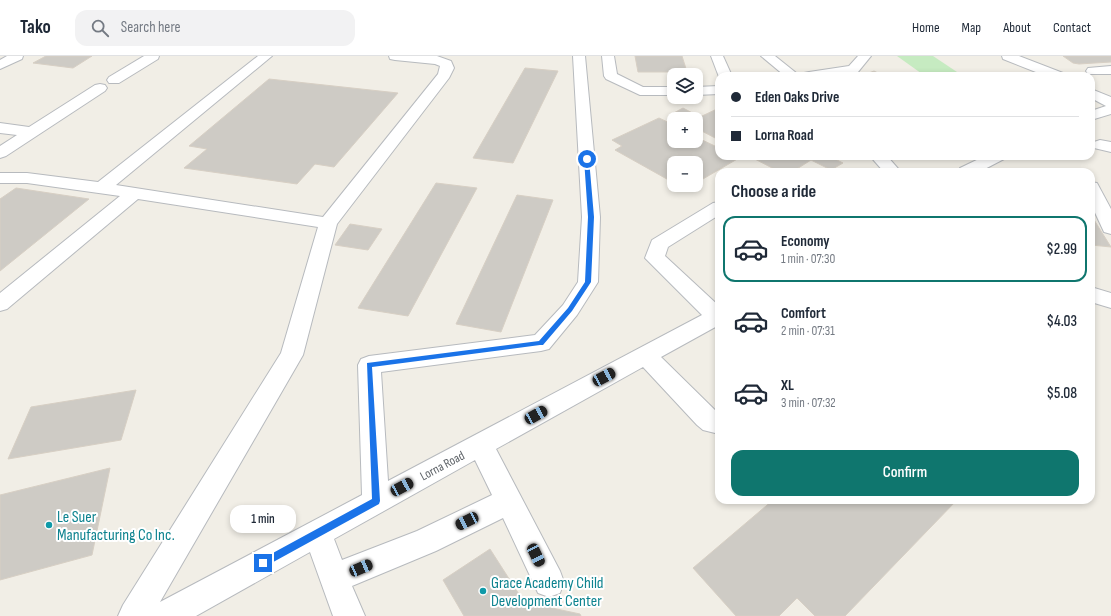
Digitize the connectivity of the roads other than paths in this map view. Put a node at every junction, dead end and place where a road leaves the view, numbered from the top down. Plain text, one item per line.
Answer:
1 (17, 56) edge
2 (153, 56) edge
3 (266, 56) edge
4 (395, 56) edge
5 (579, 56) edge
6 (608, 56) edge
7 (717, 56) edge
8 (767, 56) edge
9 (865, 56) edge
10 (1008, 56) edge
11 (0, 65) edge
12 (1111, 70) edge
13 (1093, 71) dead end
14 (723, 72) edge
15 (788, 72) edge
16 (835, 72) edge
17 (1048, 72) edge
18 (114, 80) dead end
19 (100, 88) dead end
20 (715, 90) edge
21 (667, 91) edge
22 (703, 91) edge
23 (1095, 96) edge
24 (1110, 109) edge
25 (1095, 115) edge
26 (0, 128) edge
27 (32, 132) junction
28 (0, 153) edge
29 (882, 160) edge
30 (972, 160) edge
31 (990, 160) edge
32 (982, 164) junction
33 (889, 168) edge
34 (974, 168) edge
35 (0, 178) edge
36 (102, 188) junction
37 (134, 193) junction
38 (1095, 193) edge
39 (715, 209) edge
40 (328, 223) junction
41 (1111, 228) edge
42 (1095, 295) edge
43 (1111, 297) edge
44 (1111, 300) edge
45 (0, 304) edge
46 (715, 313) edge
47 (715, 318) edge
48 (645, 355) junction
49 (715, 423) edge
50 (481, 445) junction
51 (376, 501) junction
52 (509, 502) junction
53 (317, 533) junction
54 (335, 578) junction
55 (549, 582) dead end
56 (196, 608) edge
57 (134, 616) edge
58 (166, 616) edge
59 (349, 616) edge

1 - 11 street
2 - 18 street
3 - 36 street
4 - 40 street
5 - 51 street
6 - 21 street
7 - 14 street
8 - 15 street
9 - 16 street
10 - 17 street
12 - 13 street
19 - 27 street
20 - 22 street
23 - 24 street
24 - 25 street
26 - 27 street
27 - 28 street
29 - 33 street
30 - 32 street
31 - 32 street
32 - 34 street
35 - 36 street
36 - 37 street
37 - 40 street
37 - 45 street
38 - 41 street
39 - 46 street
40 - 57 street
42 - 44 street
43 - 44 street
47 - 48 street, Lorna Road
48 - 49 street
48 - 50 street, Lorna Road
50 - 51 street, Lorna Road
50 - 52 street
51 - 53 street, Lorna Road
52 - 54 street
52 - 55 street
53 - 54 street
53 - 56 street, Lorna Road
54 - 59 street
56 - 58 street, Lorna Road

